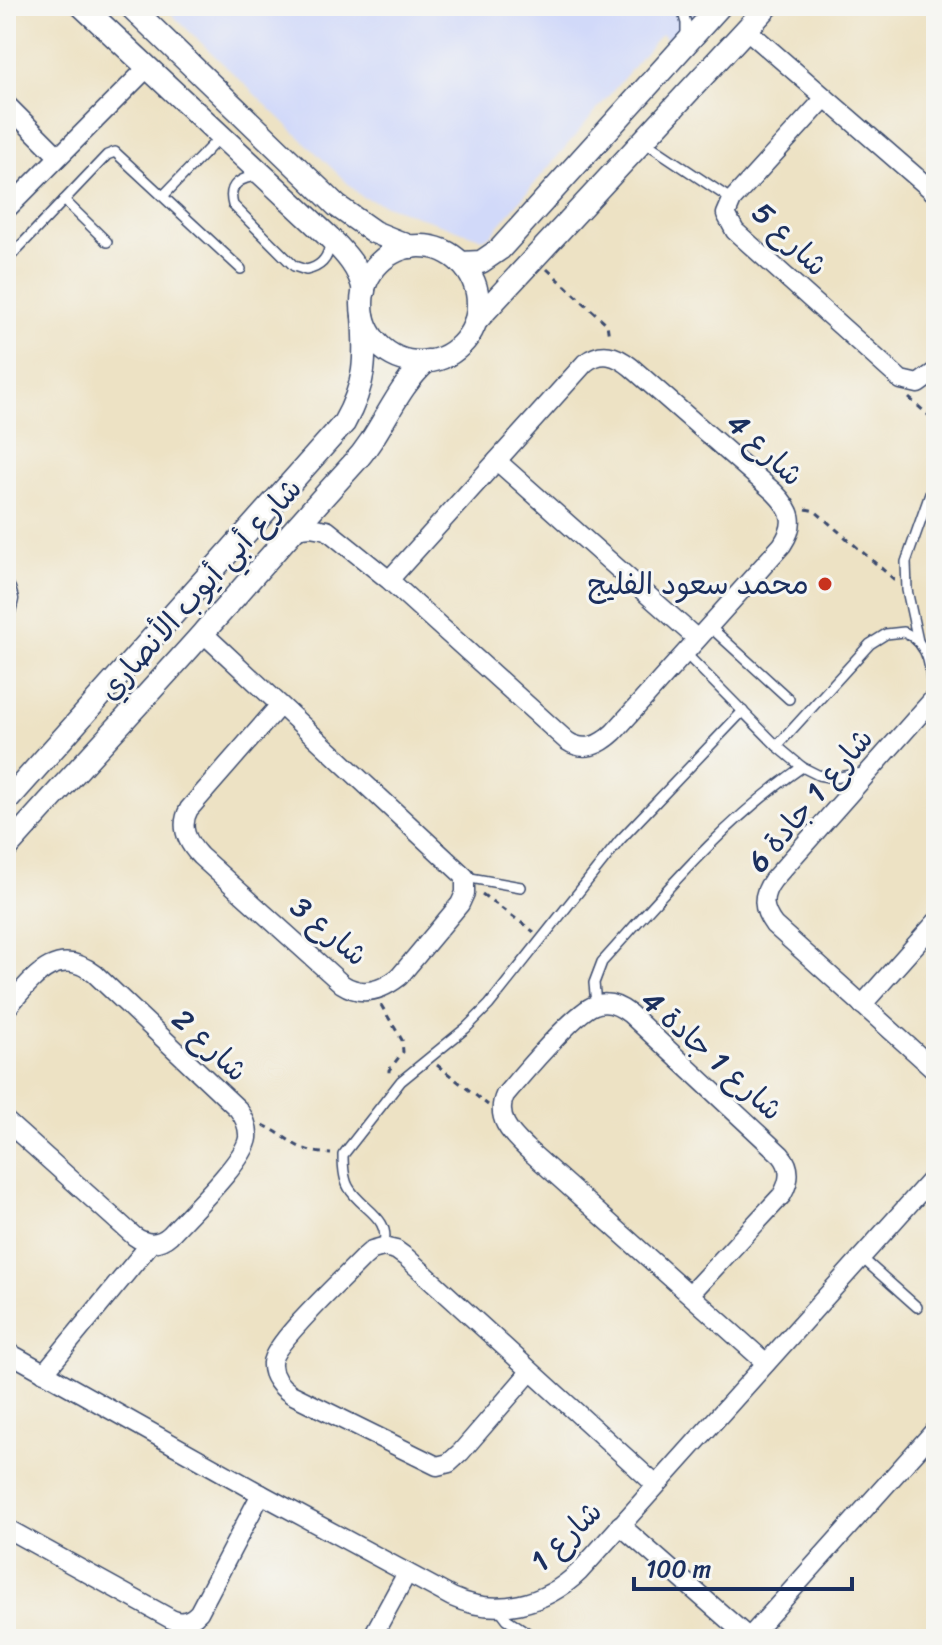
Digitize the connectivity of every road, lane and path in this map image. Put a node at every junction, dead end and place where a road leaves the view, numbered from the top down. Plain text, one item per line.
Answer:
1 (82, 6) edge
2 (130, 6) edge
3 (681, 6) edge
4 (720, 6) edge
5 (768, 6) edge
6 (747, 30) junction
7 (685, 45) junction
8 (147, 68) junction
9 (825, 98) junction
10 (6, 104) edge
11 (617, 121) junction
12 (221, 136) junction
13 (644, 141) junction
14 (58, 156) junction
15 (264, 176) junction
16 (936, 194) edge
17 (164, 195) junction
18 (64, 200) junction
19 (732, 200) junction
20 (6, 210) edge
21 (330, 238) junction
22 (107, 242) dead end
23 (411, 247) junction
24 (535, 259) junction
25 (6, 261) edge
26 (461, 263) junction
27 (241, 269) dead end
28 (364, 291) junction
29 (363, 316) junction
30 (475, 322) junction
31 (606, 355) junction
32 (427, 361) junction
33 (936, 371) edge
34 (901, 380) junction
35 (936, 422) edge
36 (497, 461) junction
37 (936, 477) edge
38 (323, 497) junction
39 (787, 505) junction
40 (293, 529) junction
41 (327, 530) junction
42 (389, 580) junction
43 (6, 589) edge
44 (907, 590) junction
45 (6, 611) edge
46 (203, 633) junction
47 (696, 638) junction
48 (918, 641) junction
49 (789, 699) dead end
50 (934, 699) edge
51 (280, 705) junction
52 (743, 711) junction
53 (70, 733) junction
54 (777, 746) junction
55 (94, 751) junction
56 (802, 767) junction
57 (870, 771) junction
58 (33, 773) junction
59 (57, 792) junction
60 (6, 802) edge
61 (6, 849) edge
62 (466, 879) junction
63 (521, 887) dead end
64 (936, 922) edge
65 (542, 938) junction
66 (374, 991) junction
67 (596, 1004) junction
68 (862, 1005) junction
69 (6, 1009) edge
70 (428, 1058) junction
71 (936, 1071) edge
72 (396, 1087) junction
73 (502, 1116) junction
74 (245, 1120) junction
75 (6, 1121) edge
76 (343, 1155) junction
77 (936, 1174) edge
78 (151, 1243) junction
79 (383, 1247) junction
80 (861, 1257) junction
81 (691, 1293) junction
82 (917, 1307) dead end
83 (6, 1351) edge
84 (766, 1363) junction
85 (530, 1372) junction
86 (44, 1373) junction
87 (936, 1429) edge
88 (656, 1485) junction
89 (261, 1494) junction
90 (620, 1525) junction
91 (6, 1528) edge
92 (407, 1573) junction
93 (498, 1607) junction
94 (748, 1638) edge
95 (371, 1639) edge
96 (537, 1639) edge

1 - 8 street
2 - 23 street
3 - 7 lane
4 - 7 street
5 - 6 street
6 - 9 street
6 - 13 street
7 - 11 street
8 - 12 street
8 - 14 street
9 - 16 street
9 - 19 street, شارع 5
10 - 14 street
11 - 13 street
11 - 26 street
12 - 15 street
12 - 17 lane
13 - 19 lane
13 - 24 street
14 - 20 street
15 - 21 street
15 - 21 lane
17 - 18 lane
17 - 27 lane
18 - 22 lane
18 - 25 lane
19 - 34 street, شارع 5
21 - 28 street
23 - 26 street
23 - 28 street
24 - 30 street
24 - 31 path
26 - 30 street
28 - 29 street
29 - 32 street
29 - 53 street, شارع أبي أيوب الأنصاري
30 - 32 street
31 - 36 street
31 - 39 street, شارع 4
32 - 38 street, شارع أبي أيوب الأنصاري
33 - 34 street
34 - 35 path
36 - 42 street
36 - 47 street
37 - 44 lane
38 - 40 street, شارع أبي أيوب الأنصاري
38 - 41 street
39 - 44 path
39 - 47 street, شارع 4
40 - 41 street
40 - 46 street, شارع أبي أيوب الأنصاري
41 - 42 street, شارع 4
42 - 47 street, شارع 4
43 - 45 street
44 - 48 lane
46 - 51 street
46 - 55 street, شارع أبي أيوب الأنصاري
47 - 49 lane
47 - 52 lane
48 - 50 lane
48 - 54 lane
50 - 57 street, شارع 1 جادة 6
51 - 62 street
51 - 66 street, شارع 3
52 - 54 lane
52 - 65 lane
53 - 55 street
53 - 58 street, شارع أبي أيوب الأنصاري
54 - 56 lane
55 - 59 street, شارع أبي أيوب الأنصاري
56 - 57 lane
56 - 67 lane
57 - 68 street, شارع 1 جادة 6
58 - 59 street
58 - 60 street, شارع أبي أيوب الأنصاري
59 - 61 street, شارع أبي أيوب الأنصاري
62 - 63 lane
62 - 65 path
62 - 66 street, شارع 3
64 - 68 street
65 - 70 lane
66 - 72 path
67 - 73 street, شارع 1 جادة 4
67 - 81 street, شارع 1 جادة 4
68 - 71 street, شارع 1 جادة 6
69 - 74 street, شارع 2
70 - 72 lane
70 - 73 path
72 - 76 lane
73 - 81 street
74 - 76 path
74 - 78 street, شارع 2
75 - 78 street
76 - 79 lane
77 - 80 street, شارع 1
78 - 86 street, شارع 2
79 - 85 street
79 - 85 street
80 - 82 lane
80 - 84 street, شارع 1
81 - 84 street
83 - 86 street, شارع 1
84 - 88 street, شارع 1
85 - 88 street
86 - 89 street, شارع 1
87 - 94 street
88 - 90 street, شارع 1
89 - 91 street
89 - 92 street, شارع 1
90 - 93 street, شارع 1
90 - 94 street
92 - 93 street, شارع 1
92 - 95 street
93 - 96 lane

